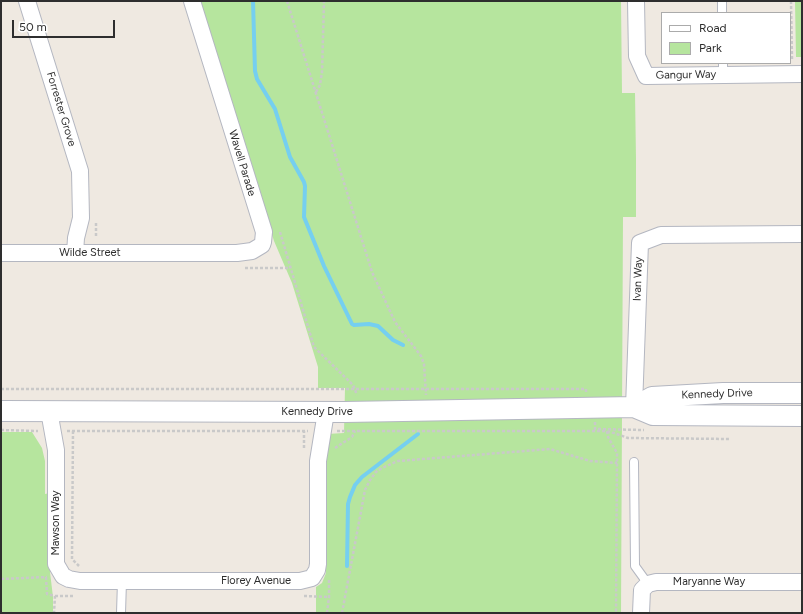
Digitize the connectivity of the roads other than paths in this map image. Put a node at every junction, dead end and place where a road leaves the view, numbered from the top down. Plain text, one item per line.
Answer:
1 (27, 1) edge
2 (192, 1) edge
3 (636, 1) edge
4 (722, 1) edge
5 (722, 12) edge
6 (723, 69) edge
7 (797, 74) edge
8 (802, 234) edge
9 (82, 248) junction
10 (1, 253) edge
11 (179, 253) joint
12 (802, 393) edge
13 (634, 407) junction
14 (1, 411) edge
15 (57, 411) junction
16 (802, 416) edge
17 (319, 421) junction
18 (634, 462) dead end
19 (78, 581) joint
20 (122, 581) junction
21 (802, 582) edge
22 (648, 584) junction
23 (121, 613) edge
24 (641, 613) edge

1 - 9 street, Forrester Grove
2 - 11 street, Wavell Parade
3 - 6 street, Gangur Way
4 - 5 lane
6 - 7 street, Gangur Way
8 - 13 street, Ivan Way
9 - 10 street, Wilde Street
9 - 11 street, Wilde Street
12 - 13 street, Kennedy Drive
13 - 16 street, Kennedy Drive
13 - 17 street, Kennedy Drive
14 - 15 street, Kennedy Drive
15 - 17 street, Kennedy Drive
15 - 19 street, Mawson Way
17 - 20 street, Florey Avenue
18 - 22 lane
19 - 20 street, Florey Avenue
20 - 23 lane
21 - 22 street, Maryanne Way
22 - 24 street

